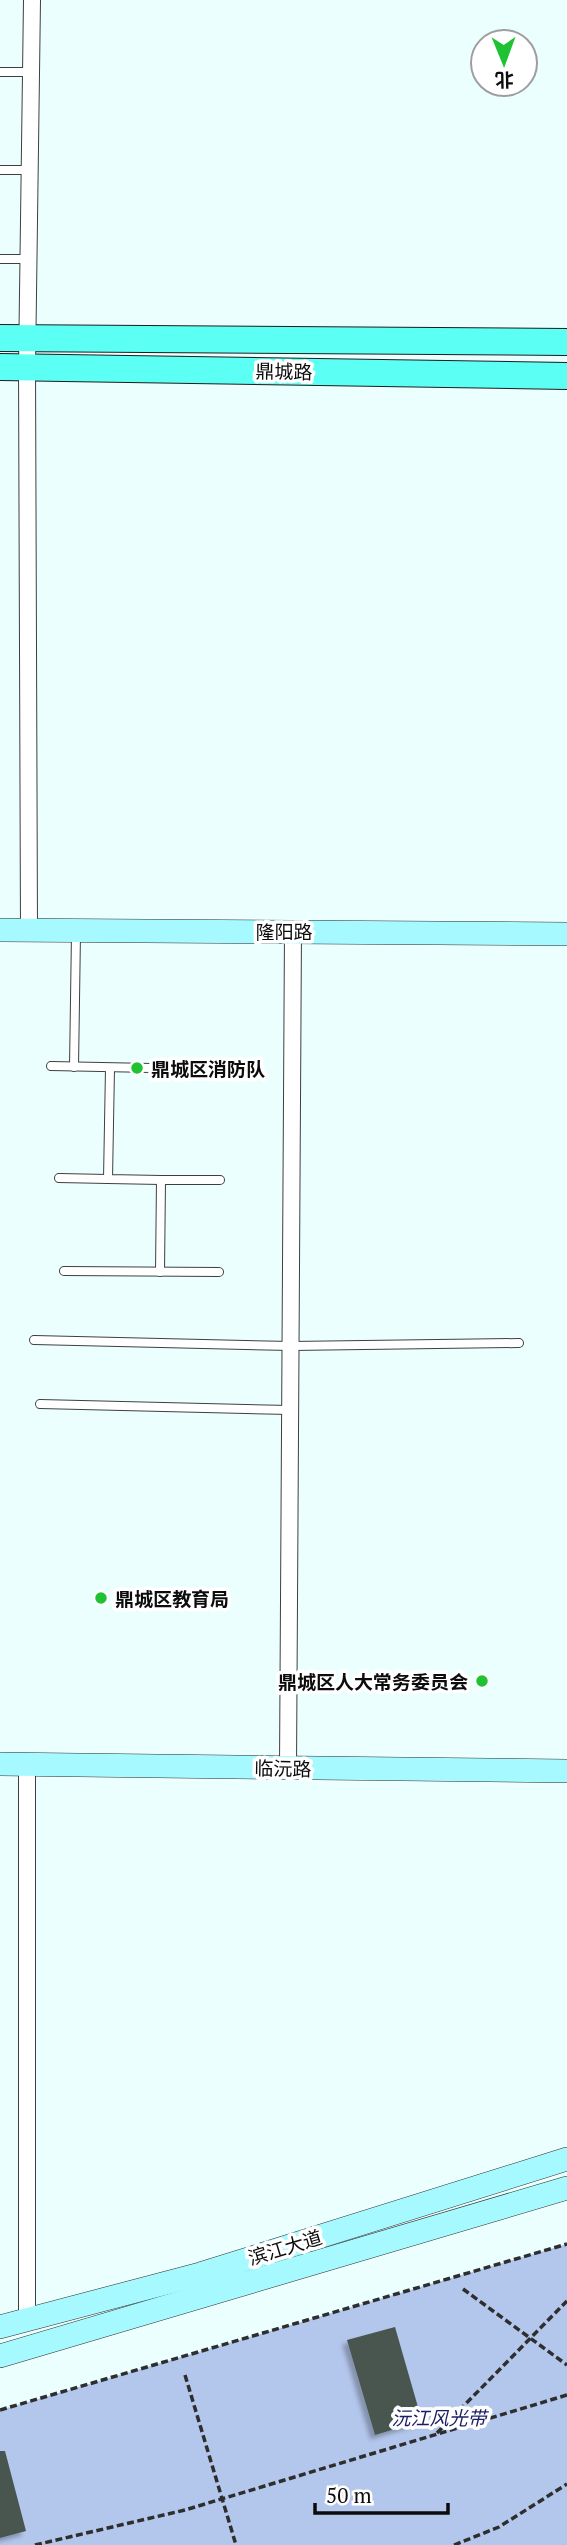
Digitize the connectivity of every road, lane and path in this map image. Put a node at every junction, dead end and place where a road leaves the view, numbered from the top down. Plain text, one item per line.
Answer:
1 (33, 0) edge
2 (0, 72) edge
3 (32, 72) junction
4 (0, 170) edge
5 (31, 170) junction
6 (0, 259) edge
7 (30, 259) junction
8 (0, 338) edge
9 (29, 339) junction
10 (567, 342) edge
11 (0, 366) edge
12 (27, 367) junction
13 (567, 376) edge
14 (0, 930) edge
15 (29, 930) junction
16 (76, 930) junction
17 (293, 931) junction
18 (567, 934) edge
19 (51, 1066) dead end
20 (74, 1067) junction
21 (110, 1068) junction
22 (202, 1069) dead end
23 (59, 1178) dead end
24 (108, 1179) junction
25 (161, 1180) junction
26 (220, 1180) dead end
27 (64, 1271) dead end
28 (160, 1272) junction
29 (219, 1272) dead end
30 (34, 1340) dead end
31 (519, 1343) dead end
32 (291, 1346) junction
33 (40, 1404) dead end
34 (290, 1410) junction
35 (0, 1764) edge
36 (27, 1765) junction
37 (289, 1768) junction
38 (567, 1771) edge
39 (567, 2159) edge
40 (567, 2188) edge
41 (567, 2244) edge
42 (463, 2289) dead end
43 (567, 2301) edge
44 (27, 2320) junction
45 (0, 2327) edge
46 (530, 2338) junction
47 (0, 2357) edge
48 (567, 2365) edge
49 (184, 2375) dead end
50 (567, 2395) edge
51 (0, 2410) edge
52 (436, 2434) junction
53 (567, 2484) edge
54 (222, 2499) junction
55 (35, 2545) edge
56 (236, 2545) edge
57 (454, 2545) edge

1 - 3 street
2 - 3 lane
3 - 5 street
4 - 5 lane
5 - 7 street
6 - 7 lane
7 - 9 street
8 - 9 main road, 鼎城路
9 - 10 main road, 鼎城路
9 - 12 street
11 - 12 main road, 鼎城路
12 - 13 main road, 鼎城路
12 - 15 street
14 - 15 street, 隆阳路
15 - 16 street, 隆阳路
16 - 17 street, 隆阳路
16 - 20 lane
17 - 18 street, 隆阳路
17 - 32 street
19 - 20 lane
20 - 21 lane
21 - 22 lane
21 - 24 lane
23 - 24 lane
24 - 25 lane
25 - 26 lane
25 - 28 lane
27 - 28 lane
28 - 29 lane
30 - 32 lane
31 - 32 lane
32 - 34 street
33 - 34 lane
34 - 37 street
35 - 36 street, 临沅路
36 - 37 street, 临沅路
36 - 44 street
37 - 38 street, 临沅路
39 - 44 street, 滨江大道
40 - 47 street, 滨江大道
41 - 51 path
42 - 46 path
43 - 46 path
44 - 45 street, 滨江大道
46 - 48 path
46 - 52 path
49 - 54 path
50 - 52 path
52 - 54 path
53 - 57 path
54 - 55 path
54 - 56 path

